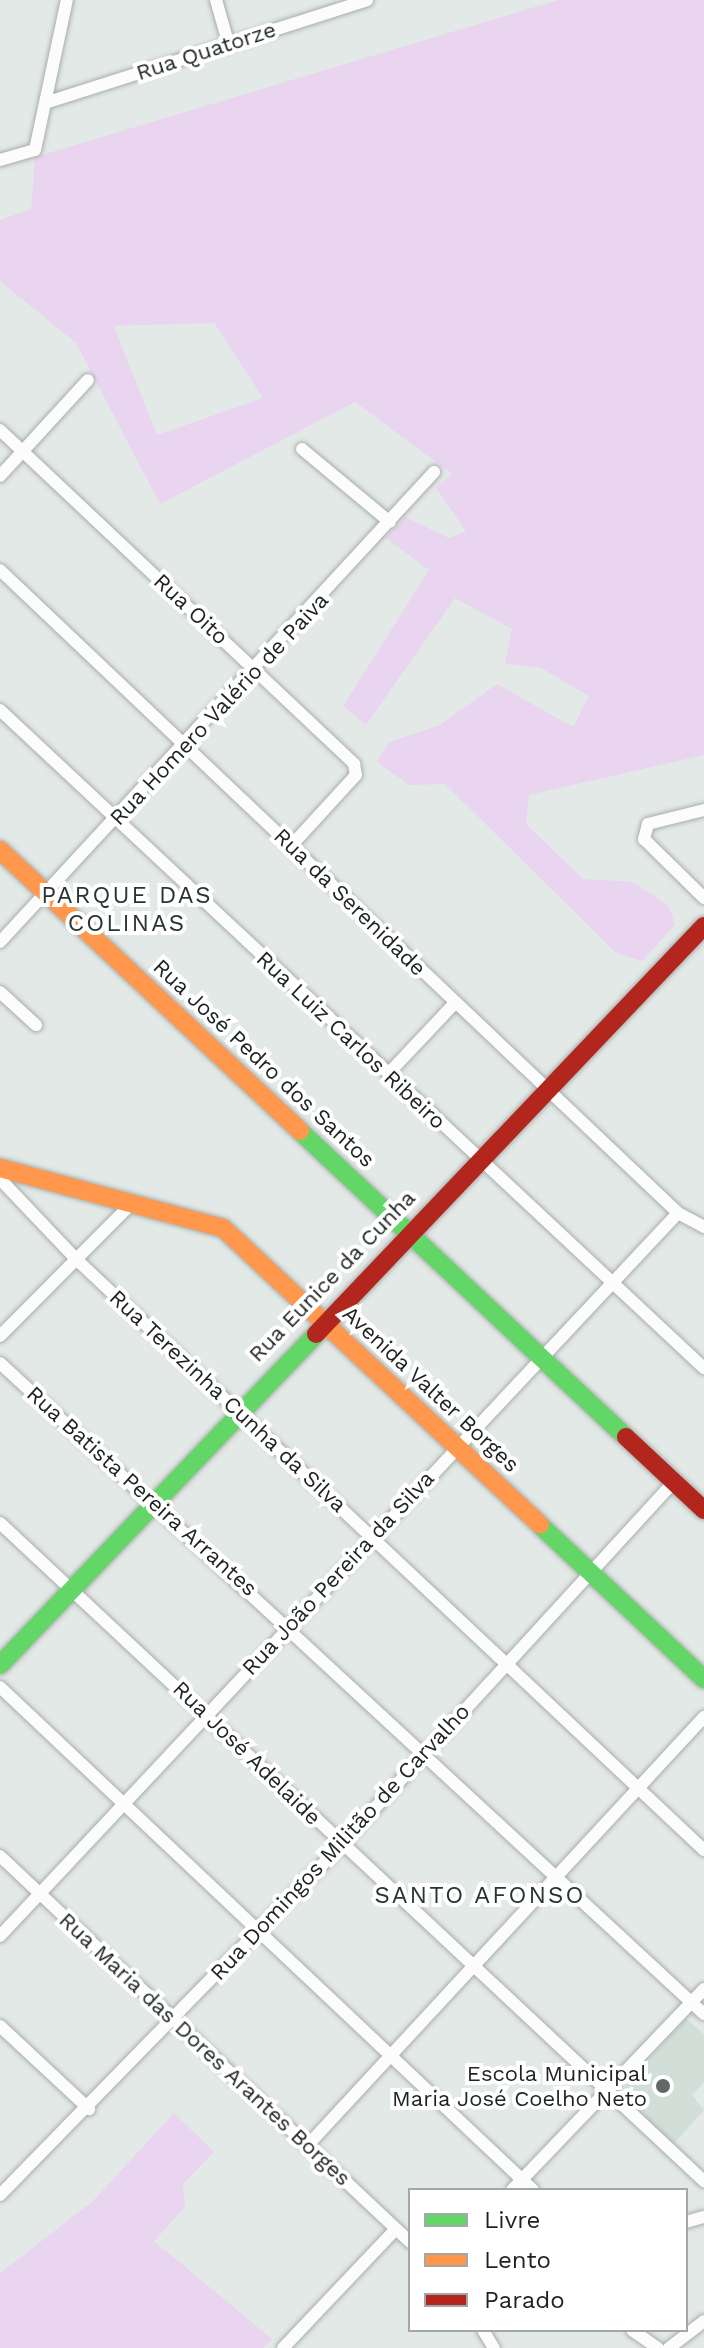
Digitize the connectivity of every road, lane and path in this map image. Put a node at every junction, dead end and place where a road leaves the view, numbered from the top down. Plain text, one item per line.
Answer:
1 (67, 0) edge
2 (216, 0) edge
3 (367, 0) edge
4 (327, 6) edge
5 (228, 42) junction
6 (45, 103) junction
7 (0, 160) edge
8 (88, 380) dead end
9 (0, 430) edge
10 (302, 449) dead end
11 (23, 451) junction
12 (434, 472) dead end
13 (0, 476) edge
14 (390, 522) junction
15 (0, 570) edge
16 (256, 670) junction
17 (0, 710) edge
18 (187, 745) junction
19 (704, 810) edge
20 (117, 819) junction
21 (291, 846) junction
22 (0, 850) edge
23 (47, 894) junction
24 (704, 898) edge
25 (704, 926) edge
26 (0, 942) edge
27 (0, 992) edge
28 (455, 1003) junction
29 (36, 1025) dead end
30 (388, 1074) junction
31 (547, 1086) junction
32 (478, 1159) junction
33 (0, 1168) edge
34 (0, 1179) edge
35 (129, 1206) junction
36 (678, 1213) junction
37 (704, 1227) edge
38 (407, 1231) junction
39 (77, 1260) junction
40 (613, 1286) junction
41 (321, 1320) junction
42 (0, 1336) edge
43 (544, 1358) junction
44 (0, 1363) edge
45 (704, 1368) edge
46 (238, 1410) junction
47 (456, 1445) junction
48 (674, 1482) junction
49 (154, 1499) junction
50 (704, 1510) edge
51 (0, 1523) edge
52 (373, 1537) junction
53 (591, 1574) junction
54 (71, 1588) junction
55 (289, 1624) junction
56 (508, 1663) junction
57 (0, 1665) edge
58 (704, 1679) edge
59 (0, 1687) edge
60 (208, 1714) junction
61 (704, 1717) edge
62 (423, 1752) junction
63 (639, 1787) junction
64 (124, 1807) junction
65 (342, 1844) junction
66 (704, 1850) edge
67 (0, 1856) edge
68 (557, 1876) junction
69 (40, 1894) junction
70 (257, 1932) junction
71 (0, 1936) edge
72 (472, 1966) junction
73 (704, 1989) edge
74 (692, 2002) junction
75 (704, 2014) edge
76 (174, 2021) junction
77 (0, 2026) edge
78 (390, 2053) junction
79 (607, 2092) junction
80 (89, 2109) junction
81 (307, 2146) junction
82 (521, 2179) junction
83 (704, 2181) edge
84 (514, 2188) edge
85 (531, 2188) edge
86 (0, 2195) edge
87 (396, 2229) junction
88 (408, 2240) edge
89 (704, 2321) edge
90 (635, 2332) edge
91 (283, 2348) edge
92 (658, 2348) edge
93 (669, 2348) edge

1 - 6 street
2 - 5 street
3 - 4 street, Rua Quatorze
4 - 5 street, Rua Quatorze
5 - 6 street, Rua Quatorze
6 - 7 street
8 - 11 street
9 - 11 street, Rua Oito
10 - 14 street
11 - 13 street
11 - 16 street, Rua Oito
12 - 14 street, Rua Homero Valério de Paiva
14 - 16 street, Rua Homero Valério de Paiva
15 - 18 street, Rua da Serenidade
16 - 18 street, Rua Homero Valério de Paiva
16 - 21 street, Rua Oito
17 - 20 street, Rua Luiz Carlos Ribeiro
18 - 20 street, Rua Homero Valério de Paiva
18 - 21 street, Rua da Serenidade
19 - 24 street
20 - 23 street, Rua Homero Valério de Paiva
20 - 30 street, Rua Luiz Carlos Ribeiro
21 - 28 street, Rua da Serenidade
22 - 23 street, Rua José Pedro dos Santos
23 - 26 street, Rua Homero Valério de Paiva
23 - 38 street, Rua José Pedro dos Santos
25 - 31 street, Rua Eunice da Cunha
27 - 29 street
28 - 30 street
28 - 31 street, Rua da Serenidade
30 - 32 street, Rua Luiz Carlos Ribeiro
31 - 32 street, Rua Eunice da Cunha
31 - 36 street, Rua da Serenidade
32 - 38 street, Rua Eunice da Cunha
32 - 40 street, Rua Luiz Carlos Ribeiro
33 - 35 street, Avenida Valter Borges
34 - 39 street, Rua Terezinha Cunha da Silva
35 - 39 street
35 - 41 street, Avenida Valter Borges
36 - 37 street, Rua da Serenidade
36 - 40 street, Rua João Pereira da Silva
38 - 41 street, Rua Eunice da Cunha
38 - 43 street, Rua José Pedro dos Santos
39 - 42 street
39 - 46 street, Rua Terezinha Cunha da Silva
40 - 43 street, Rua João Pereira da Silva
40 - 45 street, Rua Luiz Carlos Ribeiro
41 - 46 street, Rua Eunice da Cunha
41 - 47 street, Avenida Valter Borges
43 - 47 street, Rua João Pereira da Silva
43 - 48 street, Rua José Pedro dos Santos
44 - 49 street, Rua Batista Pereira Arrantes
46 - 49 street, Rua Eunice da Cunha
46 - 52 street, Rua Terezinha Cunha da Silva
47 - 52 street, Rua João Pereira da Silva
47 - 53 street, Avenida Valter Borges
48 - 50 street, Rua José Pedro dos Santos
48 - 53 street, Rua Domingos Militão de Carvalho
49 - 54 street, Rua Eunice da Cunha
49 - 55 street, Rua Batista Pereira Arrantes
51 - 54 street, Rua José Adelaide
52 - 55 street, Rua João Pereira da Silva
52 - 56 street, Rua Terezinha Cunha da Silva
53 - 56 street, Rua Domingos Militão de Carvalho
53 - 58 street, Avenida Valter Borges
54 - 57 street, Rua Eunice da Cunha
54 - 60 street, Rua José Adelaide
55 - 60 street, Rua João Pereira da Silva
55 - 62 street, Rua Batista Pereira Arrantes
56 - 62 street, Rua Domingos Militão de Carvalho
56 - 63 street, Rua Terezinha Cunha da Silva
59 - 64 street
60 - 64 street, Rua João Pereira da Silva
60 - 65 street, Rua José Adelaide
61 - 63 street
62 - 65 street, Rua Domingos Militão de Carvalho
62 - 68 street, Rua Batista Pereira Arrantes
63 - 66 street, Rua Terezinha Cunha da Silva
63 - 68 street
64 - 69 street, Rua João Pereira da Silva
64 - 70 street
65 - 70 street, Rua Domingos Militão de Carvalho
65 - 72 street, Rua José Adelaide
67 - 69 street, Rua Maria das Dores Arantes Borges
68 - 72 street
68 - 74 street, Rua Batista Pereira Arrantes
69 - 71 street, Rua João Pereira da Silva
69 - 76 street, Rua Maria das Dores Arantes Borges
70 - 76 street, Rua Domingos Militão de Carvalho
70 - 78 street
72 - 78 street
72 - 79 street, Rua José Adelaide
73 - 74 street
74 - 75 street, Rua Batista Pereira Arrantes
74 - 79 street
76 - 80 street, Rua Domingos Militão de Carvalho
76 - 81 street, Rua Maria das Dores Arantes Borges
77 - 80 street
78 - 81 street
78 - 82 street
79 - 82 street
79 - 83 street, Rua José Adelaide
80 - 86 street, Rua Domingos Militão de Carvalho
81 - 87 street, Rua Maria das Dores Arantes Borges
82 - 84 street
82 - 85 street
87 - 88 street, Rua Maria das Dores Arantes Borges
87 - 91 street
89 - 93 street
90 - 92 street

